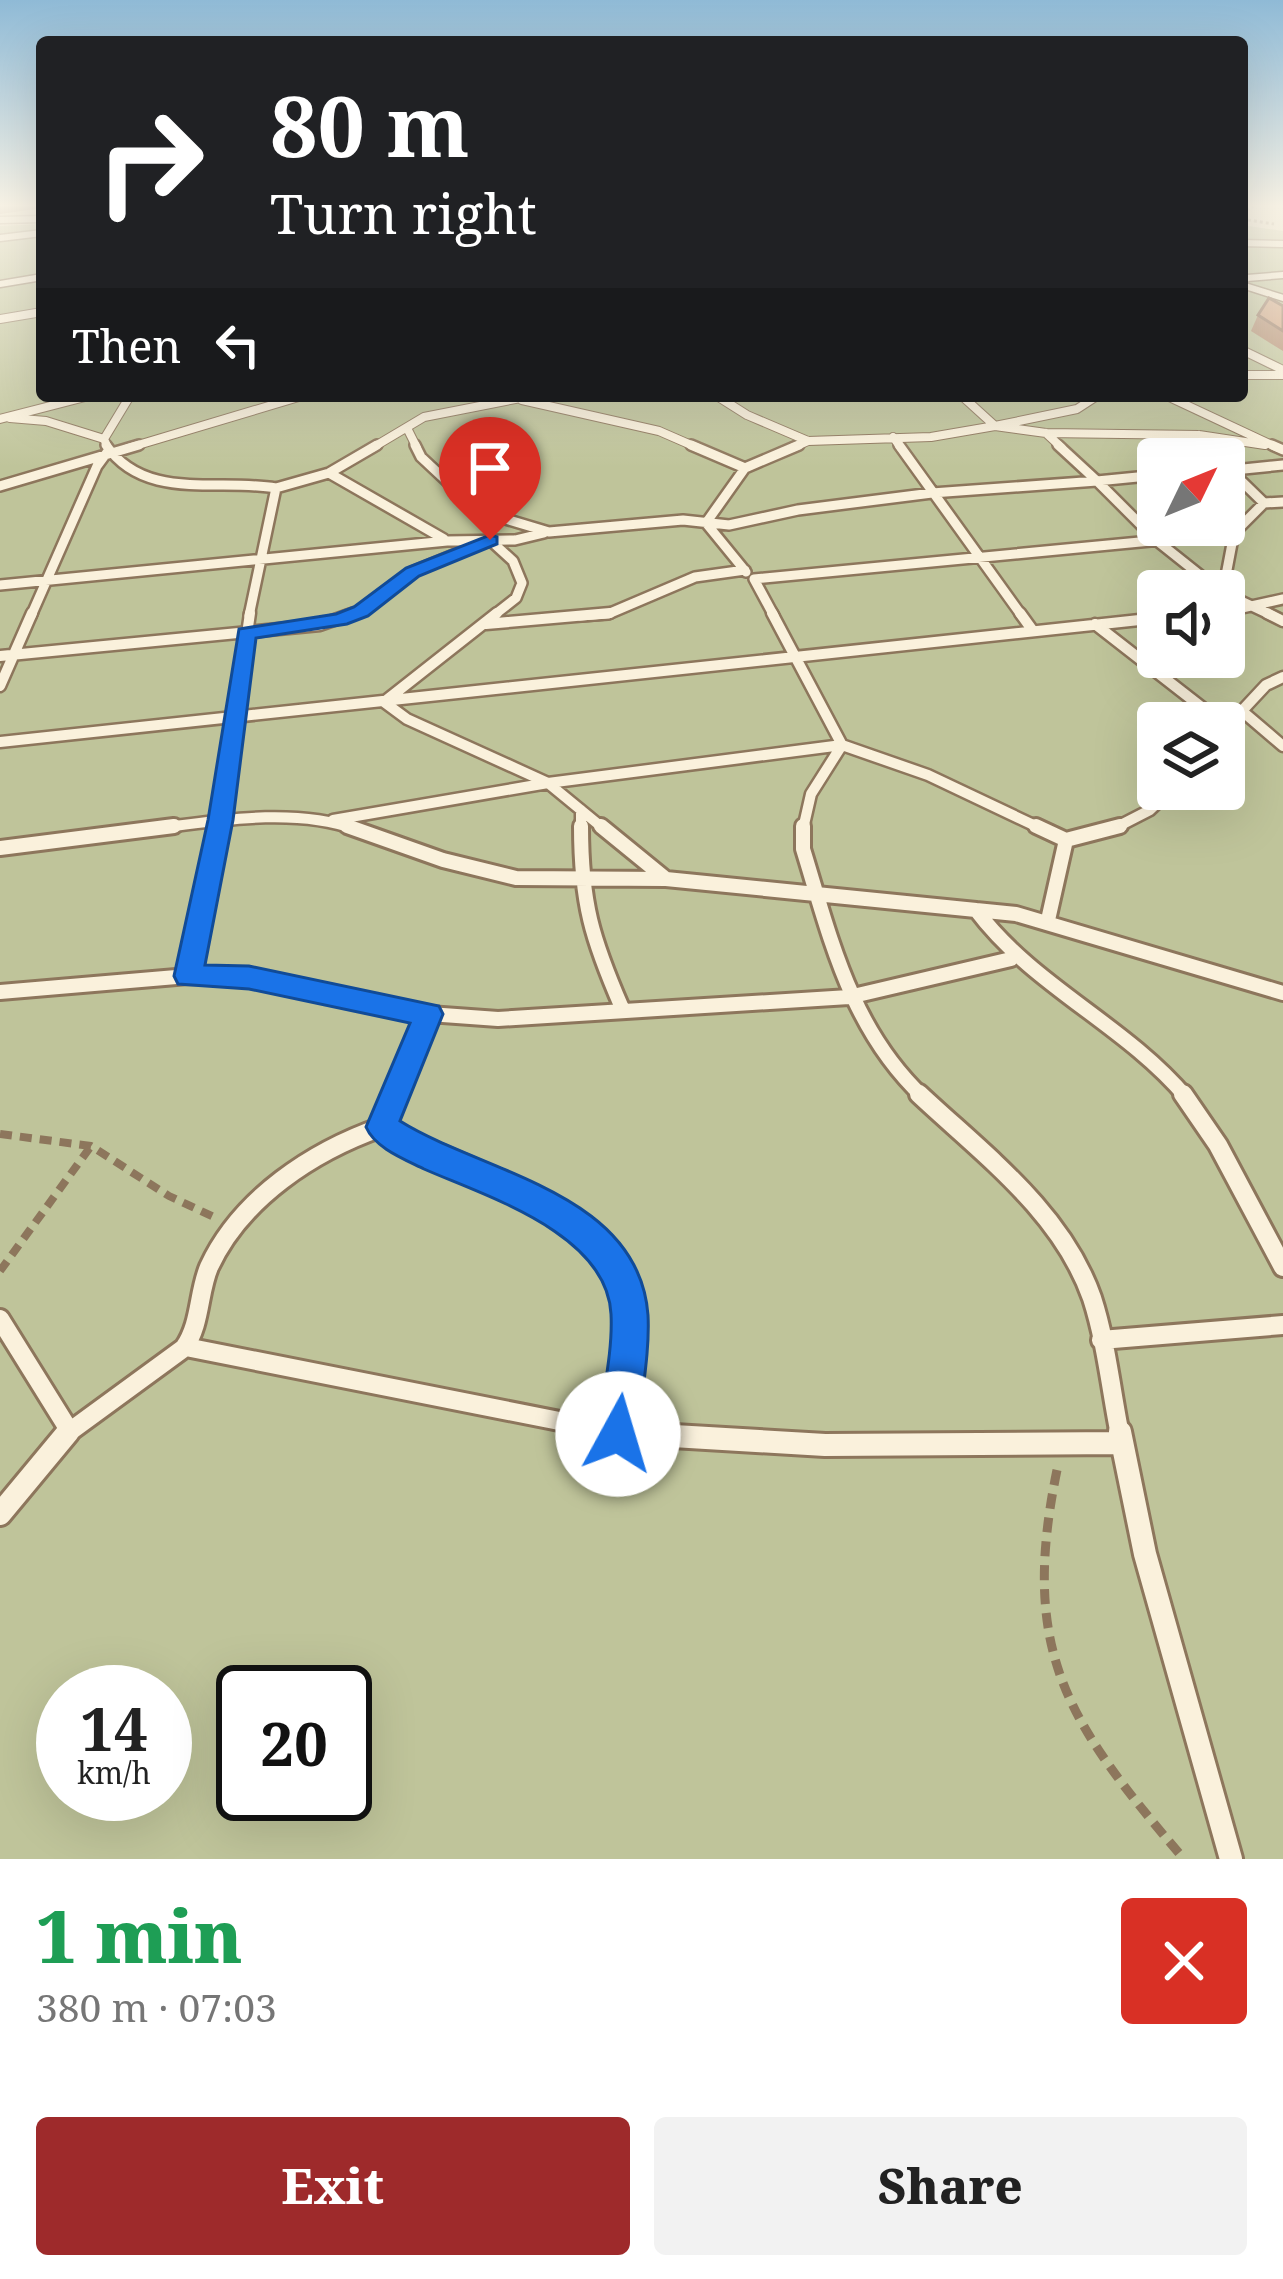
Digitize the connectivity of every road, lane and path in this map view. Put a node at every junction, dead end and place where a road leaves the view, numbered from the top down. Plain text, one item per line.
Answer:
1 (36, 313) edge
2 (0, 319) edge
3 (1248, 353) edge
4 (1283, 372) edge
5 (1248, 375) edge
6 (66, 402) edge
7 (126, 402) edge
8 (281, 402) edge
9 (493, 402) edge
10 (539, 402) edge
11 (726, 402) edge
12 (969, 402) edge
13 (1088, 402) edge
14 (1179, 402) edge
15 (1077, 409) junction
16 (5, 418) edge
17 (995, 426) junction
18 (407, 430) junction
19 (1046, 433) junction
20 (1104, 433) junction
21 (1199, 435) junction
22 (893, 437) junction
23 (1202, 438) edge
24 (104, 439) junction
25 (808, 441) junction
26 (1265, 446) junction
27 (1283, 450) edge
28 (108, 452) junction
29 (1283, 465) edge
30 (1245, 466) edge
31 (745, 468) junction
32 (329, 473) junction
33 (1137, 477) edge
34 (1097, 481) junction
35 (1245, 485) edge
36 (0, 486) edge
37 (276, 488) junction
38 (932, 493) junction
39 (1283, 502) edge
40 (1264, 503) junction
41 (502, 518) junction
42 (1137, 521) edge
43 (1245, 522) edge
44 (706, 523) junction
45 (549, 532) junction
46 (490, 540) junction
47 (447, 541) junction
48 (1137, 542) edge
49 (1164, 546) edge
50 (982, 557) junction
51 (260, 560) junction
52 (745, 570) junction
53 (1195, 570) edge
54 (754, 580) junction
55 (45, 581) junction
56 (0, 585) edge
57 (1283, 599) edge
58 (1246, 607) joint
59 (1137, 620) edge
60 (1283, 621) edge
61 (486, 624) junction
62 (1095, 624) junction
63 (1034, 631) junction
64 (246, 633) junction
65 (6, 656) edge
66 (797, 657) junction
67 (1283, 677) edge
68 (0, 686) edge
69 (384, 701) junction
70 (1194, 702) edge
71 (1245, 708) edge
72 (1245, 714) edge
73 (236, 718) junction
74 (0, 742) edge
75 (842, 745) junction
76 (1283, 746) edge
77 (548, 783) junction
78 (580, 810) junction
79 (1152, 810) edge
80 (221, 820) junction
81 (330, 820) junction
82 (1066, 840) junction
83 (0, 848) edge
84 (581, 878) junction
85 (666, 879) junction
86 (816, 894) junction
87 (976, 910) junction
88 (1048, 920) junction
89 (1011, 958) junction
90 (188, 976) junction
91 (0, 992) edge
92 (1283, 993) edge
93 (849, 997) junction
94 (622, 1008) junction
95 (429, 1014) junction
96 (382, 1127) junction
97 (0, 1134) edge
98 (91, 1146) junction
99 (231, 1226) junction
100 (1283, 1268) edge
101 (0, 1271) edge
102 (0, 1319) edge
103 (1283, 1325) edge
104 (1101, 1340) junction
105 (186, 1347) junction
106 (69, 1430) junction
107 (618, 1434) junction
108 (1066, 1441) junction
109 (1121, 1443) junction
110 (0, 1514) edge
111 (1184, 1859) edge
112 (1231, 1859) edge

1 - 2 lane
3 - 4 lane
4 - 5 lane
6 - 16 lane
7 - 24 lane
8 - 28 lane
9 - 18 lane
10 - 31 lane
11 - 25 lane
12 - 17 lane
13 - 15 lane
14 - 26 lane
15 - 17 lane
15 - 20 lane
16 - 24 lane
17 - 19 lane
17 - 22 lane
18 - 32 lane
18 - 41 lane
19 - 20 lane
19 - 34 lane
20 - 21 lane
21 - 23 lane
21 - 26 lane
22 - 25 lane
22 - 38 lane
24 - 28 lane
25 - 31 lane
26 - 27 lane
28 - 36 lane
28 - 37 lane
28 - 55 lane
29 - 30 lane
31 - 44 lane
32 - 37 lane
32 - 47 lane
33 - 34 lane
34 - 38 lane
34 - 42 lane
35 - 40 lane
37 - 51 lane
38 - 44 lane
38 - 50 lane
39 - 40 lane
40 - 43 lane
41 - 45 lane
41 - 46 lane
44 - 45 lane
44 - 52 lane
45 - 46 lane
46 - 47 lane
46 - 61 lane
46 - 64 lane
47 - 51 lane
48 - 50 lane
49 - 53 lane
50 - 54 lane
50 - 63 lane
51 - 55 lane
51 - 64 lane
52 - 54 lane
52 - 61 lane
54 - 66 lane
55 - 56 lane
55 - 65 lane
57 - 58 lane
58 - 60 lane
59 - 62 lane
61 - 69 lane
62 - 63 lane
62 - 70 lane
63 - 66 lane
64 - 65 lane
64 - 73 lane
65 - 68 lane
66 - 69 lane
66 - 75 lane
67 - 71 lane
69 - 73 lane
69 - 77 lane
72 - 76 lane
73 - 74 lane
73 - 80 lane
75 - 77 lane
75 - 82 lane
75 - 86 lane
77 - 78 lane
77 - 81 lane
78 - 84 lane
78 - 85 lane
79 - 82 lane
80 - 81 lane
80 - 83 lane
80 - 90 lane
81 - 84 lane
82 - 88 lane
84 - 85 lane
84 - 94 lane
85 - 86 lane
86 - 87 lane
86 - 93 lane
87 - 88 lane
87 - 89 lane
88 - 92 lane
89 - 93 lane
89 - 100 lane
90 - 91 lane
90 - 95 lane
93 - 94 lane
93 - 104 lane
94 - 95 lane
95 - 96 lane
96 - 99 lane
96 - 107 lane
97 - 98 path
98 - 99 path
98 - 101 path
99 - 105 lane
102 - 106 lane
103 - 104 lane
104 - 109 lane
105 - 106 lane
105 - 107 lane
106 - 110 lane
107 - 108 lane
108 - 109 lane
108 - 111 path
109 - 112 lane

